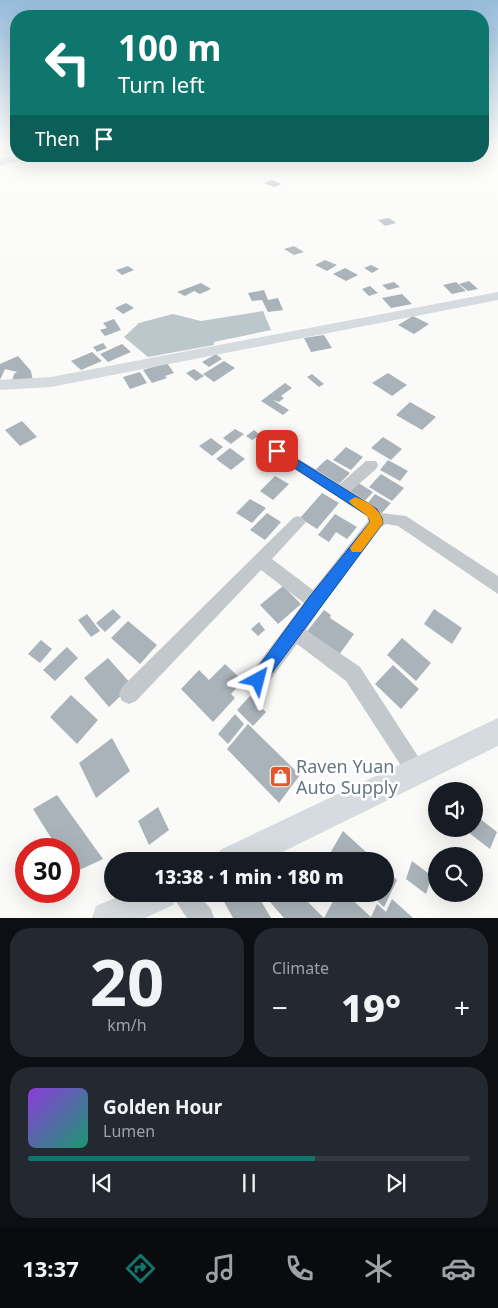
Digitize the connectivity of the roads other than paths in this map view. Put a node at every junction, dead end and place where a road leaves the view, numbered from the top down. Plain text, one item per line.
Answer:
1 (498, 296) edge
2 (0, 385) edge
3 (277, 451) dead end
4 (371, 465) dead end
5 (341, 492) junction
6 (298, 522) dead end
7 (376, 523) junction
8 (260, 560) junction
9 (498, 587) edge
10 (315, 601) junction
11 (294, 632) junction
12 (258, 680) dead end
13 (129, 694) dead end
14 (498, 732) edge
15 (416, 771) junction
16 (250, 852) edge
17 (144, 902) edge
18 (189, 902) edge
19 (108, 918) edge
20 (202, 918) edge

1 - 2 street
3 - 5 street
4 - 5 street
5 - 7 street
6 - 8 street
7 - 9 street
7 - 10 street
8 - 10 street
8 - 13 street
10 - 11 street
11 - 12 street
11 - 15 street
14 - 15 street
15 - 16 street
17 - 19 street
18 - 20 street

